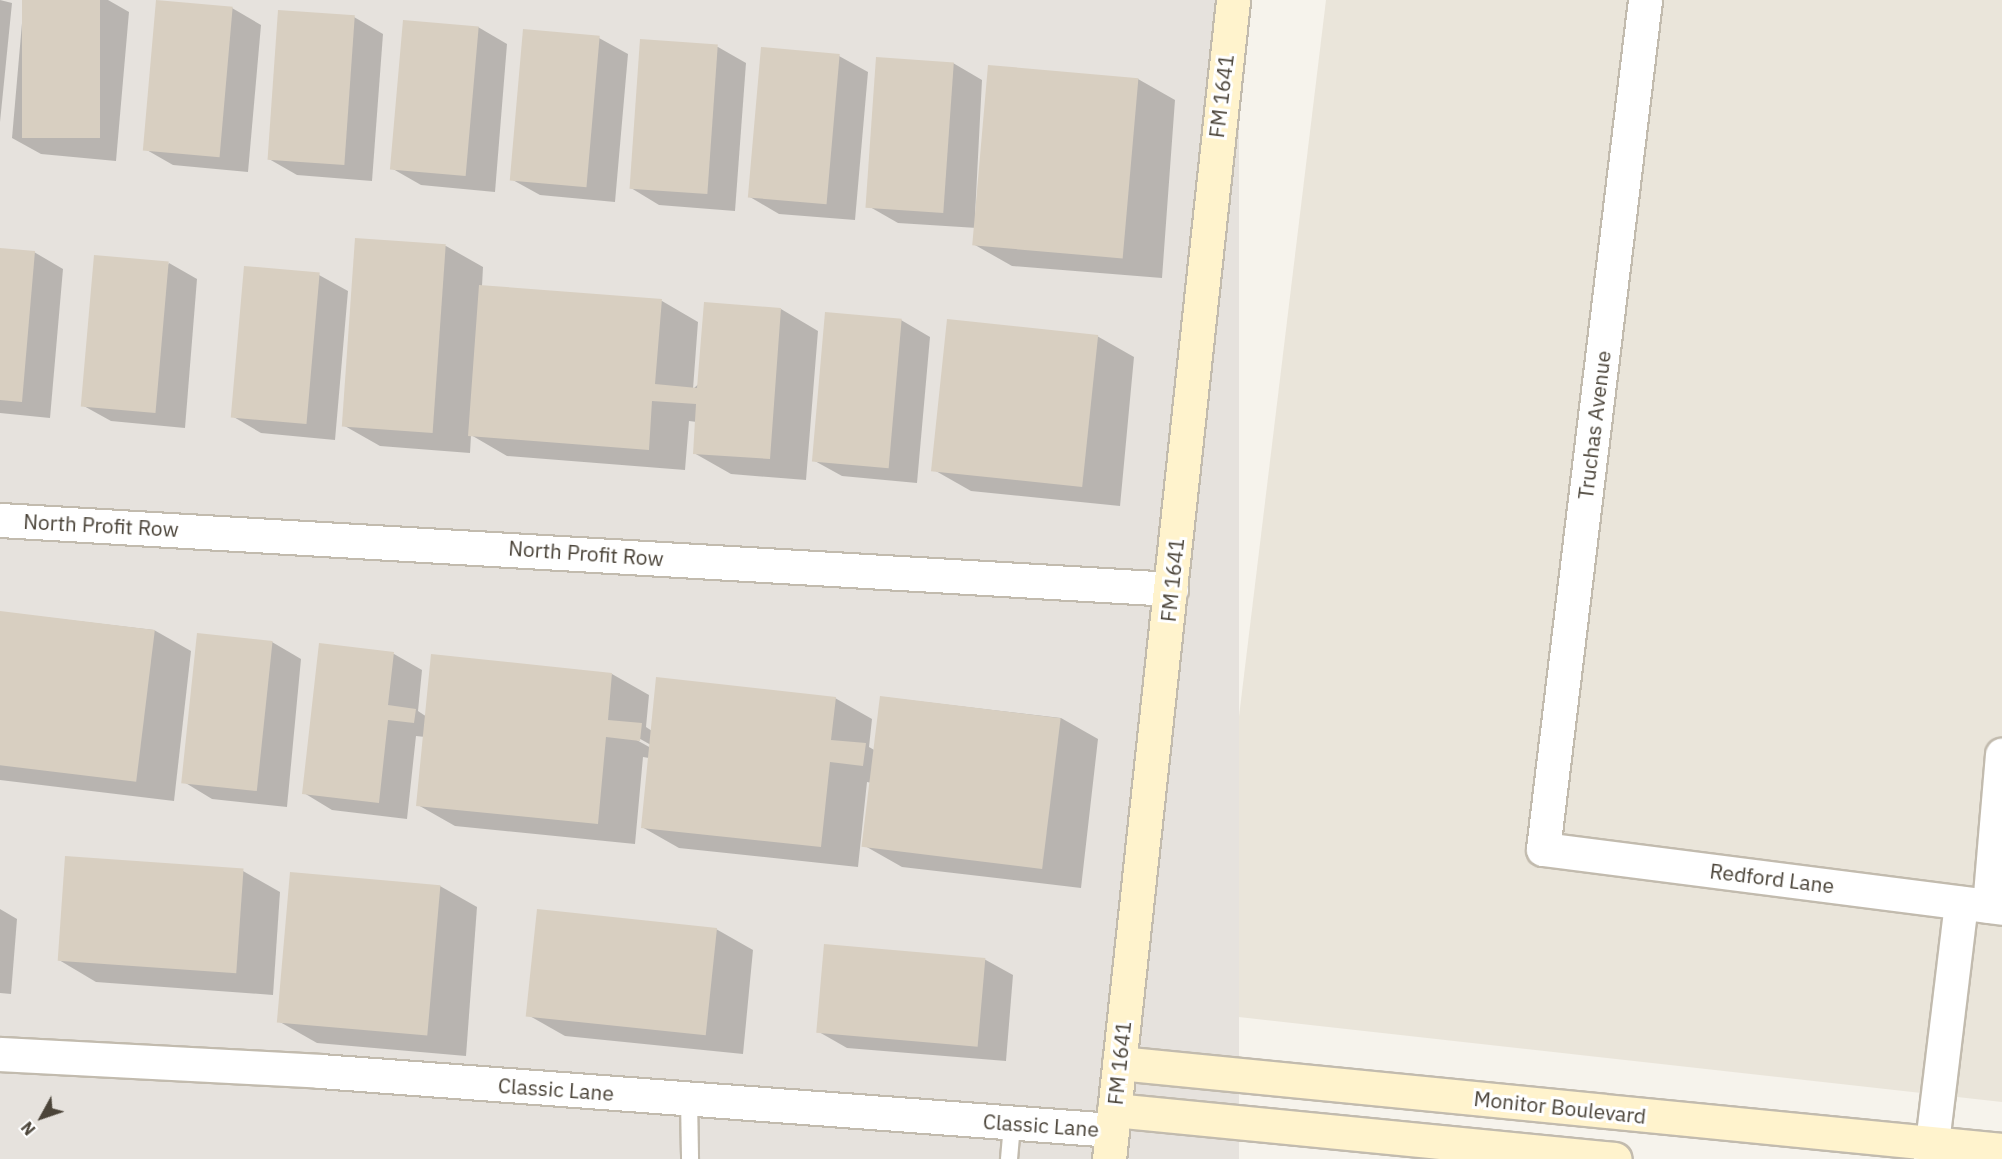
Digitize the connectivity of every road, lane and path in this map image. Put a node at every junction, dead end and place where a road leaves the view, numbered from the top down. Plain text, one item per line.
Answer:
1 (1233, 0) edge
2 (1645, 0) edge
3 (0, 520) edge
4 (1172, 590) junction
5 (2002, 755) edge
6 (1543, 849) joint
7 (1984, 906) edge
8 (0, 1054) edge
9 (1119, 1063) junction
10 (689, 1099) junction
11 (1012, 1123) junction
12 (1111, 1133) edge
13 (2002, 1150) edge
14 (1931, 1151) edge
15 (690, 1159) edge
16 (1009, 1159) edge
17 (1615, 1159) edge

1 - 4 street, FM 1641 / FM 1641
2 - 6 street, Truchas Avenue
3 - 4 street, North Profit Row
4 - 9 street, FM 1641 / FM 1641
5 - 7 street
6 - 7 street, Redford Lane
7 - 14 street
8 - 10 street, Classic Lane
9 - 12 street, FM 1641 / FM 1641
9 - 14 street, Monitor Boulevard
10 - 11 street, Classic Lane
10 - 15 lane
11 - 12 street, Classic Lane
11 - 16 lane
12 - 17 street
13 - 14 street, Monitor Boulevard

